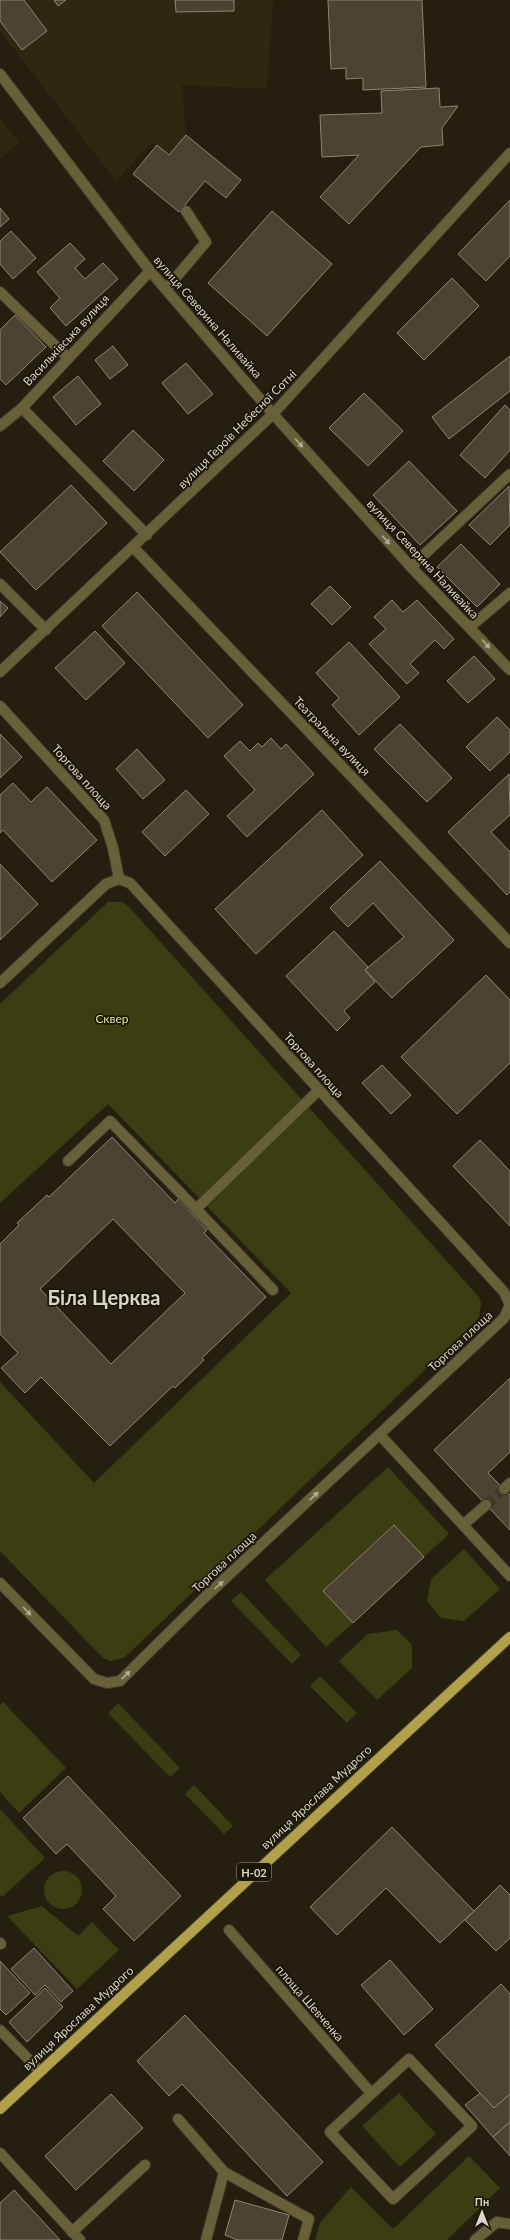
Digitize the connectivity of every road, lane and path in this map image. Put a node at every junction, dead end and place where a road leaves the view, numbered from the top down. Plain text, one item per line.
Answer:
1 (0, 74) edge
2 (510, 153) edge
3 (186, 211) dead end
4 (150, 271) junction
5 (166, 289) junction
6 (0, 292) edge
7 (67, 357) junction
8 (22, 408) junction
9 (273, 414) junction
10 (0, 426) edge
11 (510, 474) edge
12 (147, 535) junction
13 (134, 548) junction
14 (411, 567) junction
15 (0, 584) edge
16 (510, 593) edge
17 (470, 627) junction
18 (46, 630) junction
19 (510, 670) edge
20 (0, 672) edge
21 (0, 706) edge
22 (118, 879) junction
23 (510, 943) edge
24 (0, 983) edge
25 (319, 1090) junction
26 (68, 1160) dead end
27 (196, 1209) junction
28 (273, 1290) dead end
29 (510, 1305) edge
30 (380, 1435) junction
31 (486, 1505) tunnel mouth
32 (463, 1525) junction
33 (510, 1576) edge
34 (0, 1583) edge
35 (510, 1637) edge
36 (229, 1930) dead end
37 (0, 2030) edge
38 (40, 2071) junction
39 (371, 2093) junction
40 (0, 2108) edge
41 (178, 2119) dead end
42 (0, 2153) edge
43 (145, 2165) dead end
44 (224, 2172) junction
45 (508, 2223) edge
46 (72, 2232) junction
47 (80, 2240) edge
48 (206, 2240) edge
49 (303, 2240) edge
50 (475, 2240) edge

1 - 4 street, вулиця Северина Наливайка
2 - 9 street, вулиця Героїв Небесної Сотні
3 - 5 street
4 - 5 street, вулиця Северина Наливайка
4 - 7 street, Васильківська вулиця
5 - 9 street, вулиця Северина Наливайка
6 - 7 street
7 - 8 street, Васильківська вулиця
8 - 10 street, Васильківська вулиця
8 - 12 street
9 - 12 street, вулиця Героїв Небесної Сотні
9 -> 14 street, вулиця Северина Наливайка
11 - 14 street
12 - 13 street, вулиця Героїв Небесної Сотні
13 - 18 street, вулиця Героїв Небесної Сотні
13 - 23 street, Театральна вулиця
14 - 17 street, вулиця Северина Наливайка
15 - 18 street
16 - 17 street
17 -> 19 street, вулиця Северина Наливайка
18 - 20 street, вулиця Героїв Небесної Сотні
21 - 22 street, Торгова площа
22 - 24 street
22 - 25 street, Торгова площа
25 - 27 street
25 - 29 street, Торгова площа
26 - 27 street
27 - 28 street
29 - 30 street, Торгова площа
30 - 32 street
34 -> 30 street, Торгова площа
31 - 32 street
32 - 33 street
35 - 38 main road, вулиця Ярослава Мудрого / Н-02
36 - 39 street, площа Шевченка
37 - 38 street
38 - 40 main road, вулиця Ярослава Мудрого / Н-02
39 - 39 street
41 - 44 street
42 - 46 street
43 - 46 street
44 - 48 street
44 - 49 street
45 - 50 street
46 - 47 street

